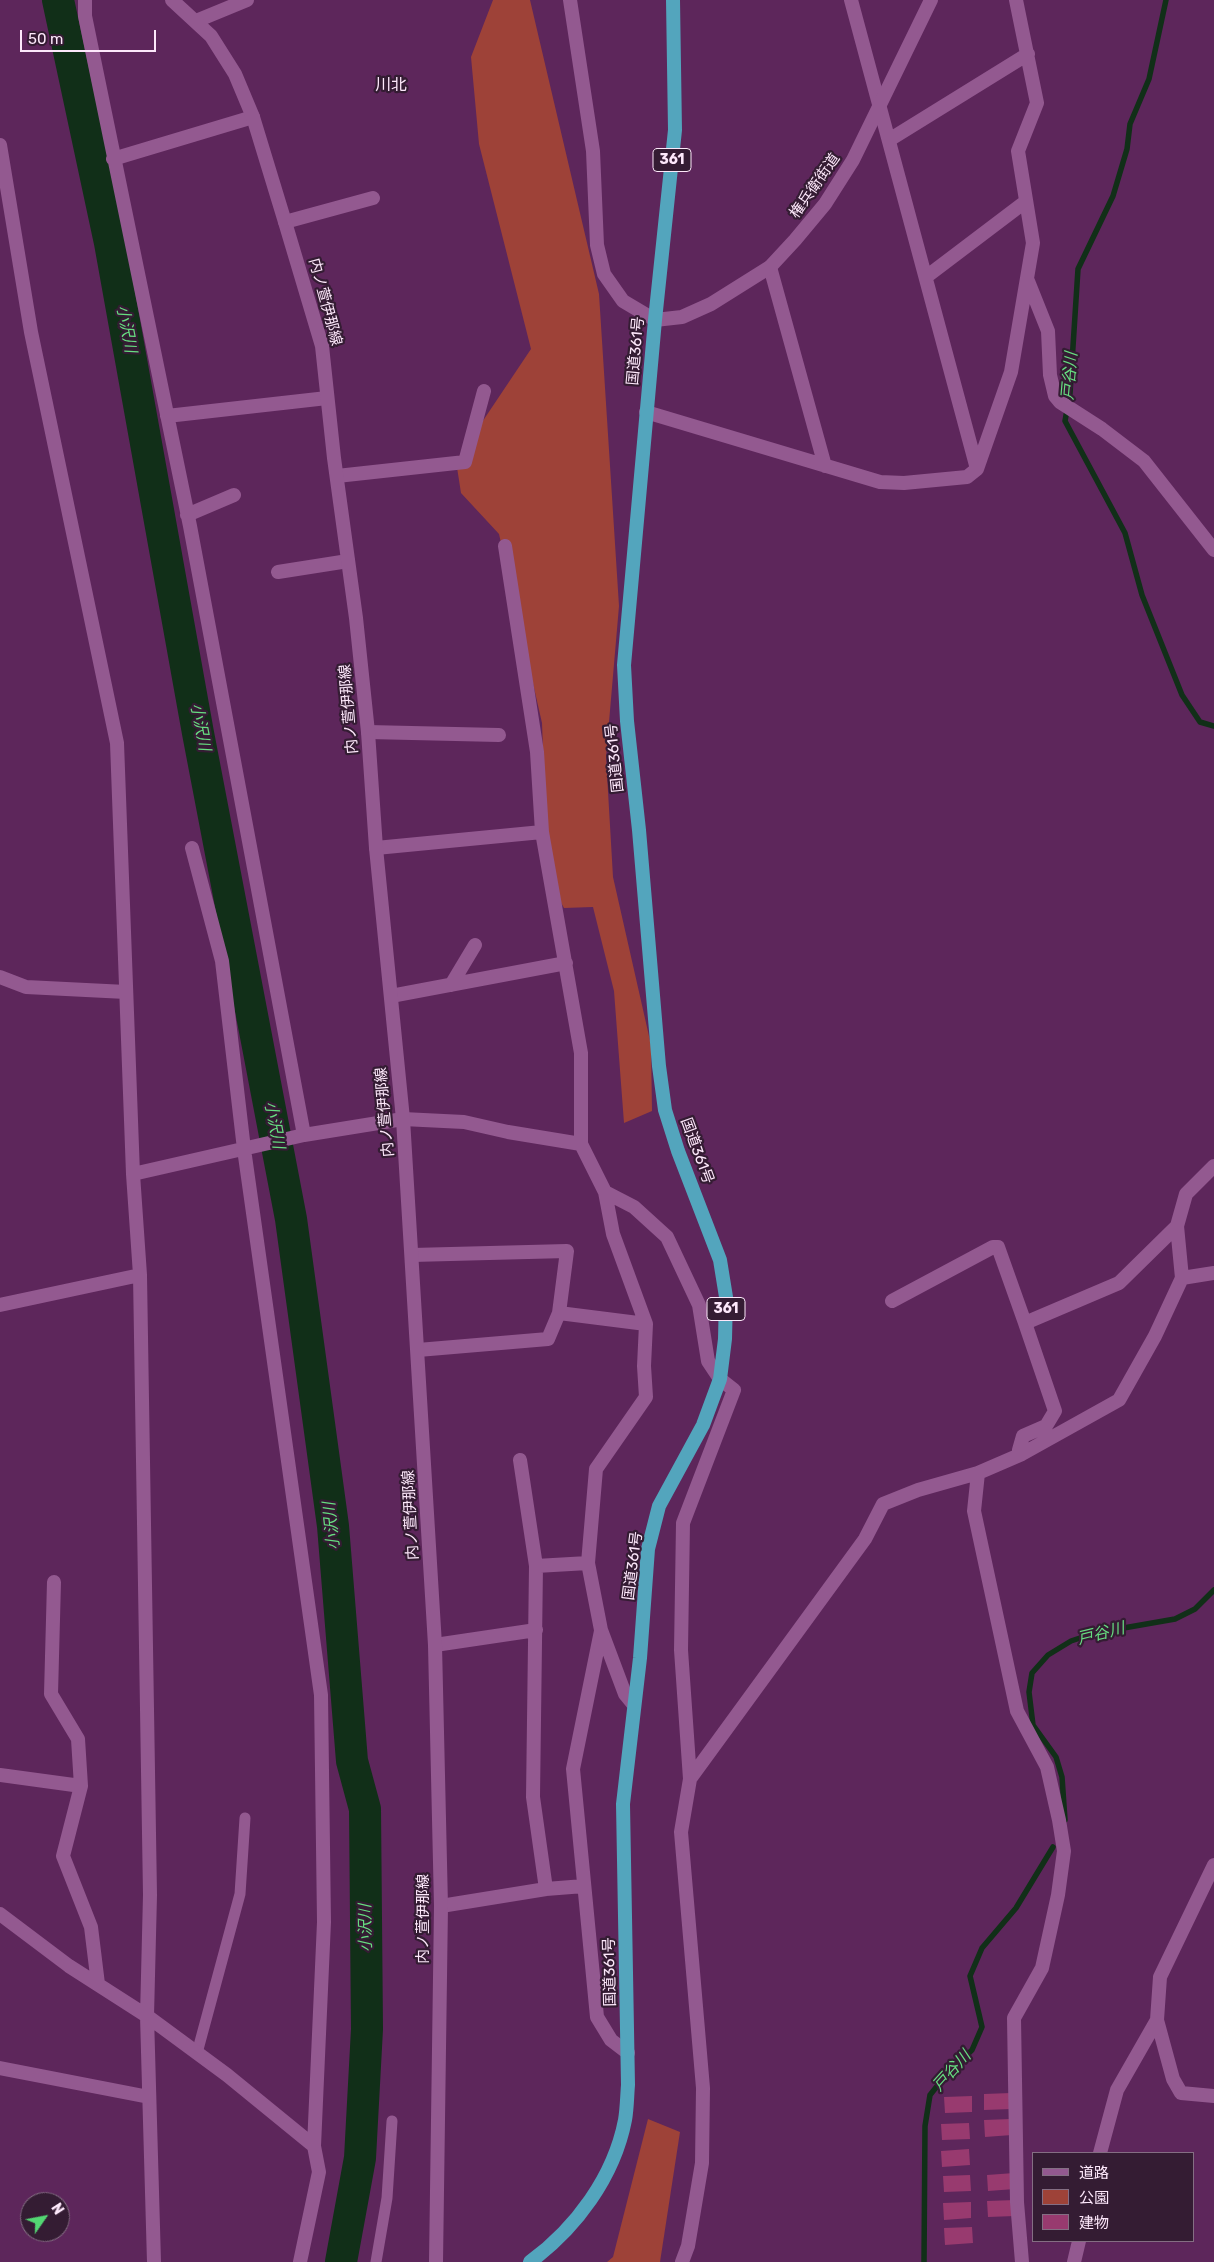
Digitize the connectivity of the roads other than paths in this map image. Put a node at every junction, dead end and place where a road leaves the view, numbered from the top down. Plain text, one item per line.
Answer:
1 (85, 0) edge
2 (172, 0) edge
3 (247, 0) edge
4 (570, 0) edge
5 (673, 0) edge
6 (851, 0) edge
7 (931, 0) edge
8 (1016, 0) edge
9 (196, 21) junction
10 (1028, 54) junction
11 (880, 103) junction
12 (253, 117) junction
13 (889, 140) junction
14 (0, 145) edge
15 (113, 159) junction
16 (373, 198) dead end
17 (1025, 202) junction
18 (285, 222) junction
19 (770, 267) junction
20 (926, 277) junction
21 (1027, 280) junction
22 (655, 320) junction
23 (484, 391) dead end
24 (327, 398) junction
25 (646, 412) junction
26 (167, 416) junction
27 (825, 466) junction
28 (977, 468) junction
29 (336, 476) junction
30 (234, 495) dead end
31 (187, 515) junction
32 (506, 546) dead end
33 (1214, 550) edge
34 (348, 561) junction
35 (278, 572) dead end
36 (368, 732) junction
37 (499, 735) dead end
38 (542, 832) junction
39 (192, 848) dead end
40 (376, 848) junction
41 (475, 945) dead end
42 (566, 963) junction
43 (0, 977) edge
44 (451, 985) junction
45 (126, 992) junction
46 (391, 996) junction
47 (403, 1119) junction
48 (301, 1136) junction
49 (581, 1144) junction
50 (244, 1149) junction
51 (1214, 1166) edge
52 (133, 1174) junction
53 (605, 1192) junction
54 (1177, 1226) junction
55 (412, 1255) junction
56 (1214, 1273) edge
57 (140, 1275) junction
58 (1182, 1278) junction
59 (892, 1302) dead end
60 (0, 1305) edge
61 (559, 1313) junction
62 (1025, 1323) junction
63 (646, 1324) junction
64 (418, 1350) junction
65 (720, 1379) junction
66 (1022, 1454) junction
67 (520, 1460) dead end
68 (978, 1473) junction
69 (588, 1563) junction
70 (536, 1566) junction
71 (54, 1582) dead end
72 (536, 1630) junction
73 (601, 1630) junction
74 (435, 1645) junction
75 (634, 1705) junction
76 (0, 1775) edge
77 (690, 1779) junction
78 (81, 1786) junction
79 (244, 1818) dead end
80 (1214, 1865) edge
81 (584, 1886) junction
82 (546, 1888) junction
83 (441, 1906) junction
84 (0, 1914) edge
85 (98, 1984) junction
86 (147, 2016) junction
87 (1157, 2020) junction
88 (197, 2053) junction
89 (628, 2053) junction
90 (0, 2068) edge
91 (1214, 2096) edge
92 (149, 2097) junction
93 (392, 2121) dead end
94 (314, 2146) junction
95 (1100, 2152) edge
96 (1079, 2242) edge
97 (154, 2262) edge
98 (300, 2262) edge
99 (376, 2262) edge
100 (436, 2262) edge
101 (530, 2262) edge
102 (682, 2262) edge
103 (1022, 2262) edge
104 (1074, 2262) edge

1 - 15 street
2 - 9 street, 内ノ萱伊那線
3 - 9 street
4 - 22 street
5 - 22 highway, 国道361号 / 361
6 - 11 street
7 - 11 street, 権兵衛街道
8 - 10 street
9 - 12 street, 内ノ萱伊那線
10 - 13 street
10 - 17 street
11 - 13 street
11 - 19 street, 権兵衛街道
12 - 15 street
12 - 18 street, 内ノ萱伊那線
13 - 20 street
14 - 45 street
15 - 26 street
16 - 18 street
17 - 20 street
17 - 21 street
18 - 24 street, 内ノ萱伊那線
19 - 22 street, 権兵衛街道
19 - 27 street
20 - 28 street
21 - 28 street
21 - 33 street
22 - 25 highway, 国道361号 / 361
23 - 29 street
24 - 26 street
24 - 29 street, 内ノ萱伊那線
25 - 27 street
25 - 65 highway, 国道361号 / 361
26 - 31 street
27 - 28 street
29 - 34 street, 内ノ萱伊那線
30 - 31 street
31 - 48 street
32 - 38 street
34 - 35 street
34 - 36 street, 内ノ萱伊那線
36 - 37 street
36 - 40 street, 内ノ萱伊那線
38 - 40 street
38 - 42 street
39 - 50 street
40 - 46 street, 内ノ萱伊那線
41 - 44 street
42 - 44 street
42 - 49 street
43 - 45 street
44 - 46 street
45 - 52 street
46 - 47 street, 内ノ萱伊那線
47 - 48 street
47 - 49 street
47 - 55 street, 内ノ萱伊那線
48 - 50 street
49 - 53 street
50 - 52 street
50 - 94 street
51 - 54 street
52 - 57 street
53 - 63 street
53 - 65 street
54 - 58 street
54 - 62 street
55 - 61 street
55 - 64 street, 内ノ萱伊那線
56 - 58 street
57 - 60 street
57 - 86 street
58 - 66 street
59 - 62 street
61 - 63 street
61 - 64 street
62 - 66 street
63 - 69 street
64 - 74 street, 内ノ萱伊那線
65 - 75 highway, 国道361号 / 361
65 - 77 street
66 - 68 street
67 - 70 street
68 - 77 street
68 - 103 street
69 - 70 street
69 - 73 street
70 - 72 street
71 - 78 street
72 - 74 street
72 - 82 street
73 - 75 street
73 - 81 street
74 - 83 street, 内ノ萱伊那線
75 - 89 highway, 国道361号 / 361
76 - 78 street
77 - 102 street
78 - 85 street
79 - 88 lane
80 - 87 street
81 - 82 street
81 - 89 street
82 - 83 street
83 - 100 street, 内ノ萱伊那線
84 - 85 street
85 - 86 street
86 - 88 street
86 - 92 street
87 - 91 street
87 - 95 street
88 - 94 street
89 - 101 highway, 国道361号 / 361
90 - 92 street
92 - 97 street
93 - 99 lane
94 - 98 street
96 - 104 street

